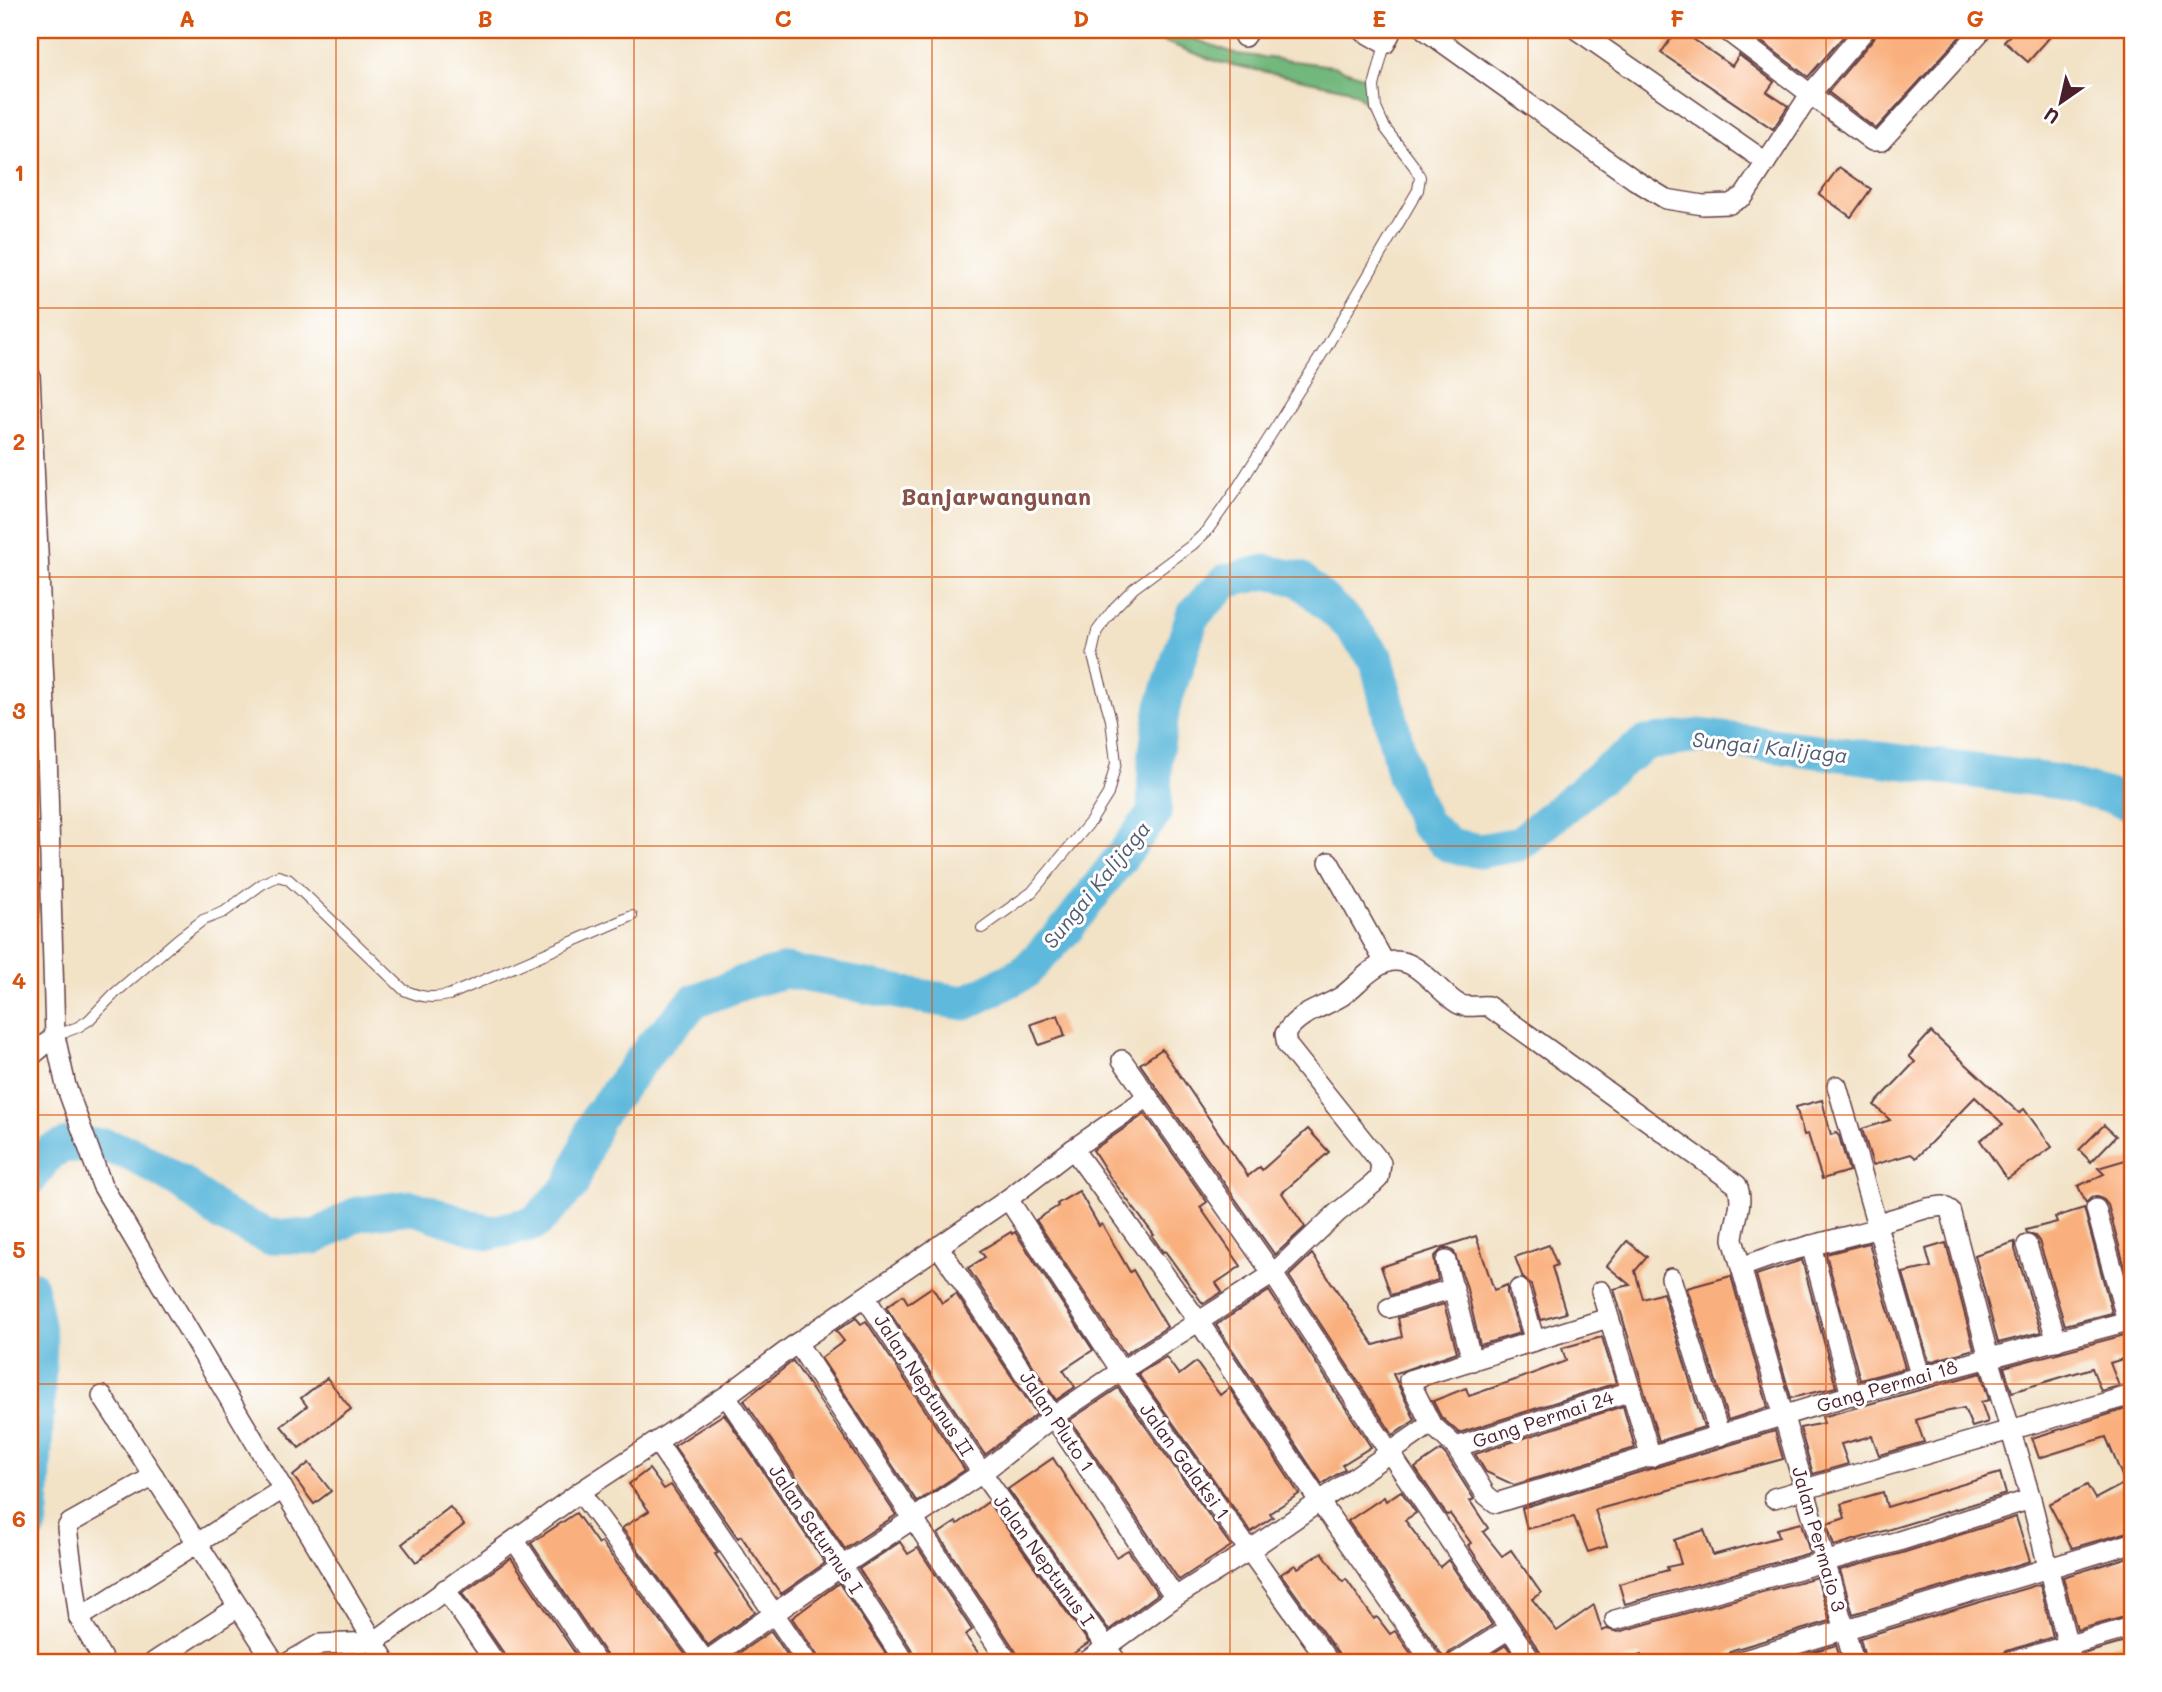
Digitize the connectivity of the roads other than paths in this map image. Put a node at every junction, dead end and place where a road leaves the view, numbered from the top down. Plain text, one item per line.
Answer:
1 (1361, 30) edge
2 (1425, 30) edge
3 (1577, 30) edge
4 (1865, 30) edge
5 (1982, 30) edge
6 (1734, 32) edge
7 (1388, 37) edge
8 (1811, 93) junction
9 (1766, 162) junction
10 (30, 375) edge
11 (1329, 862) dead end
12 (632, 916) dead end
13 (982, 928) dead end
14 (1385, 963) junction
15 (55, 1036) junction
16 (30, 1057) edge
17 (1122, 1060) dead end
18 (1837, 1086) dead end
19 (1148, 1097) junction
20 (1073, 1149) junction
21 (1008, 1199) junction
22 (2096, 1209) dead end
23 (1878, 1225) junction
24 (1811, 1245) junction
25 (2026, 1245) dead end
26 (939, 1246) junction
27 (1446, 1261) dead end
28 (1741, 1267) junction
29 (1273, 1274) junction
30 (1671, 1278) dead end
31 (1454, 1288) junction
32 (1519, 1289) dead end
33 (1601, 1291) dead end
34 (865, 1297) junction
35 (1389, 1308) dead end
36 (1608, 1318) junction
37 (2130, 1321) edge
38 (1199, 1322) junction
39 (1535, 1341) junction
40 (2057, 1341) junction
41 (797, 1343) junction
42 (1989, 1358) junction
43 (1472, 1361) junction
44 (1121, 1371) junction
45 (1920, 1375) junction
46 (1631, 1391) junction
47 (1851, 1395) junction
48 (2132, 1395) edge
49 (102, 1396) dead end
50 (726, 1396) junction
51 (1054, 1416) junction
52 (1784, 1416) junction
53 (1431, 1424) junction
54 (2010, 1430) junction
55 (1720, 1436) junction
56 (657, 1442) junction
57 (1456, 1447) junction
58 (1390, 1453) junction
59 (1651, 1457) junction
60 (982, 1473) junction
61 (154, 1476) junction
62 (283, 1489) junction
63 (1804, 1490) junction
64 (580, 1493) junction
65 (1774, 1498) dead end
66 (2031, 1499) junction
67 (1319, 1501) junction
68 (914, 1519) junction
69 (515, 1541) junction
70 (197, 1543) junction
71 (2132, 1543) edge
72 (1250, 1550) junction
73 (1825, 1562) junction
74 (842, 1566) junction
75 (2048, 1568) junction
76 (445, 1589) junction
77 (1175, 1597) junction
78 (238, 1607) junction
79 (775, 1613) junction
80 (79, 1618) junction
81 (1615, 1620) dead end
82 (2132, 1627) edge
83 (1509, 1629) junction
84 (1845, 1630) junction
85 (2070, 1654) edge
86 (1111, 1655) edge
87 (381, 1656) edge
88 (104, 1662) edge
89 (154, 1662) edge
90 (275, 1662) edge
91 (289, 1662) edge
92 (495, 1662) edge
93 (596, 1662) edge
94 (705, 1662) edge
95 (807, 1662) edge
96 (905, 1662) edge
97 (1008, 1662) edge
98 (1086, 1662) edge
99 (1329, 1662) edge
100 (1432, 1662) edge
101 (1457, 1662) edge
102 (1532, 1662) edge
103 (1737, 1662) edge
104 (1854, 1662) edge
105 (2011, 1662) edge

1 - 7 street
2 - 9 street
3 - 9 street
4 - 8 street
5 - 8 street
6 - 8 street
7 - 13 lane
8 - 9 street
10 - 15 street
11 - 14 street
12 - 15 lane
14 - 28 street, Jalan Permaio 3
14 - 29 street
15 - 16 street
15 - 62 street
17 - 19 street
18 - 23 street
19 - 20 street
19 - 29 street
20 - 21 street
20 - 38 street
21 - 26 street
21 - 44 street, Jalan Galaksi 1
22 - 37 street
23 - 24 street
23 - 42 street
23 - 45 street
24 - 28 street
24 - 47 street
25 - 40 street
26 - 34 street
26 - 51 street, Jalan Pluto 1
27 - 31 street
28 - 52 street, Jalan Permaio 3
29 - 38 street
29 - 58 street
30 - 55 street
31 - 35 street
31 - 43 street
32 - 39 street
33 - 36 street
34 - 41 street
34 - 60 street, Jalan Neptunus II
36 - 39 street
36 - 46 street
37 - 40 street, Gang Permai 18
38 - 44 street
38 - 67 street
39 - 43 street
40 - 42 street, Gang Permai 18
41 - 50 street
41 - 68 street
42 - 45 street, Gang Permai 18
42 - 54 street
43 - 53 street
44 - 51 street
44 - 72 street, Jalan Galaksi 1
45 - 47 street, Gang Permai 18
46 - 57 street, Gang Permai 24
46 - 59 street
47 - 52 street, Gang Permai 18
48 - 54 street
49 - 61 street
50 - 56 street
50 - 74 street, Jalan Saturnus I
51 - 60 street
51 - 77 street, Jalan Pluto 1
52 - 55 street, Gang Permai 18
52 - 63 street, Jalan Permaio 3
53 - 57 street
53 - 58 street
54 - 63 street
54 - 66 street
55 - 59 street, Gang Permai 18
56 - 64 street
56 - 79 street
57 - 59 street, Gang Permai 18
58 - 67 street
58 - 83 street
60 - 68 street
60 - 86 street, Jalan Neptunus I
61 - 70 street
61 - 80 street
62 - 70 street
62 - 87 street
63 - 65 street
63 - 73 street, Jalan Permaio 3
64 - 69 street
64 - 94 street
66 - 73 street
66 - 75 street
67 - 72 street
67 - 100 street
68 - 74 street
68 - 97 street
69 - 76 street
69 - 93 street
70 - 78 street
70 - 80 street
71 - 75 street
72 - 77 street
72 - 99 street, Jalan Galaksi 1
73 - 81 street
73 - 84 street, Jalan Permaio 3
74 - 79 street
74 - 96 street, Jalan Saturnus I
75 - 84 street
75 - 85 street
76 - 87 street
76 - 92 street
77 - 86 street
78 - 89 street
78 - 90 street
79 - 94 street
79 - 95 street
80 - 88 street
82 - 85 street
83 - 101 street
83 - 102 street
84 - 103 street
84 - 104 street, Jalan Permaio 3
85 - 105 street
86 - 98 street
87 - 91 street

